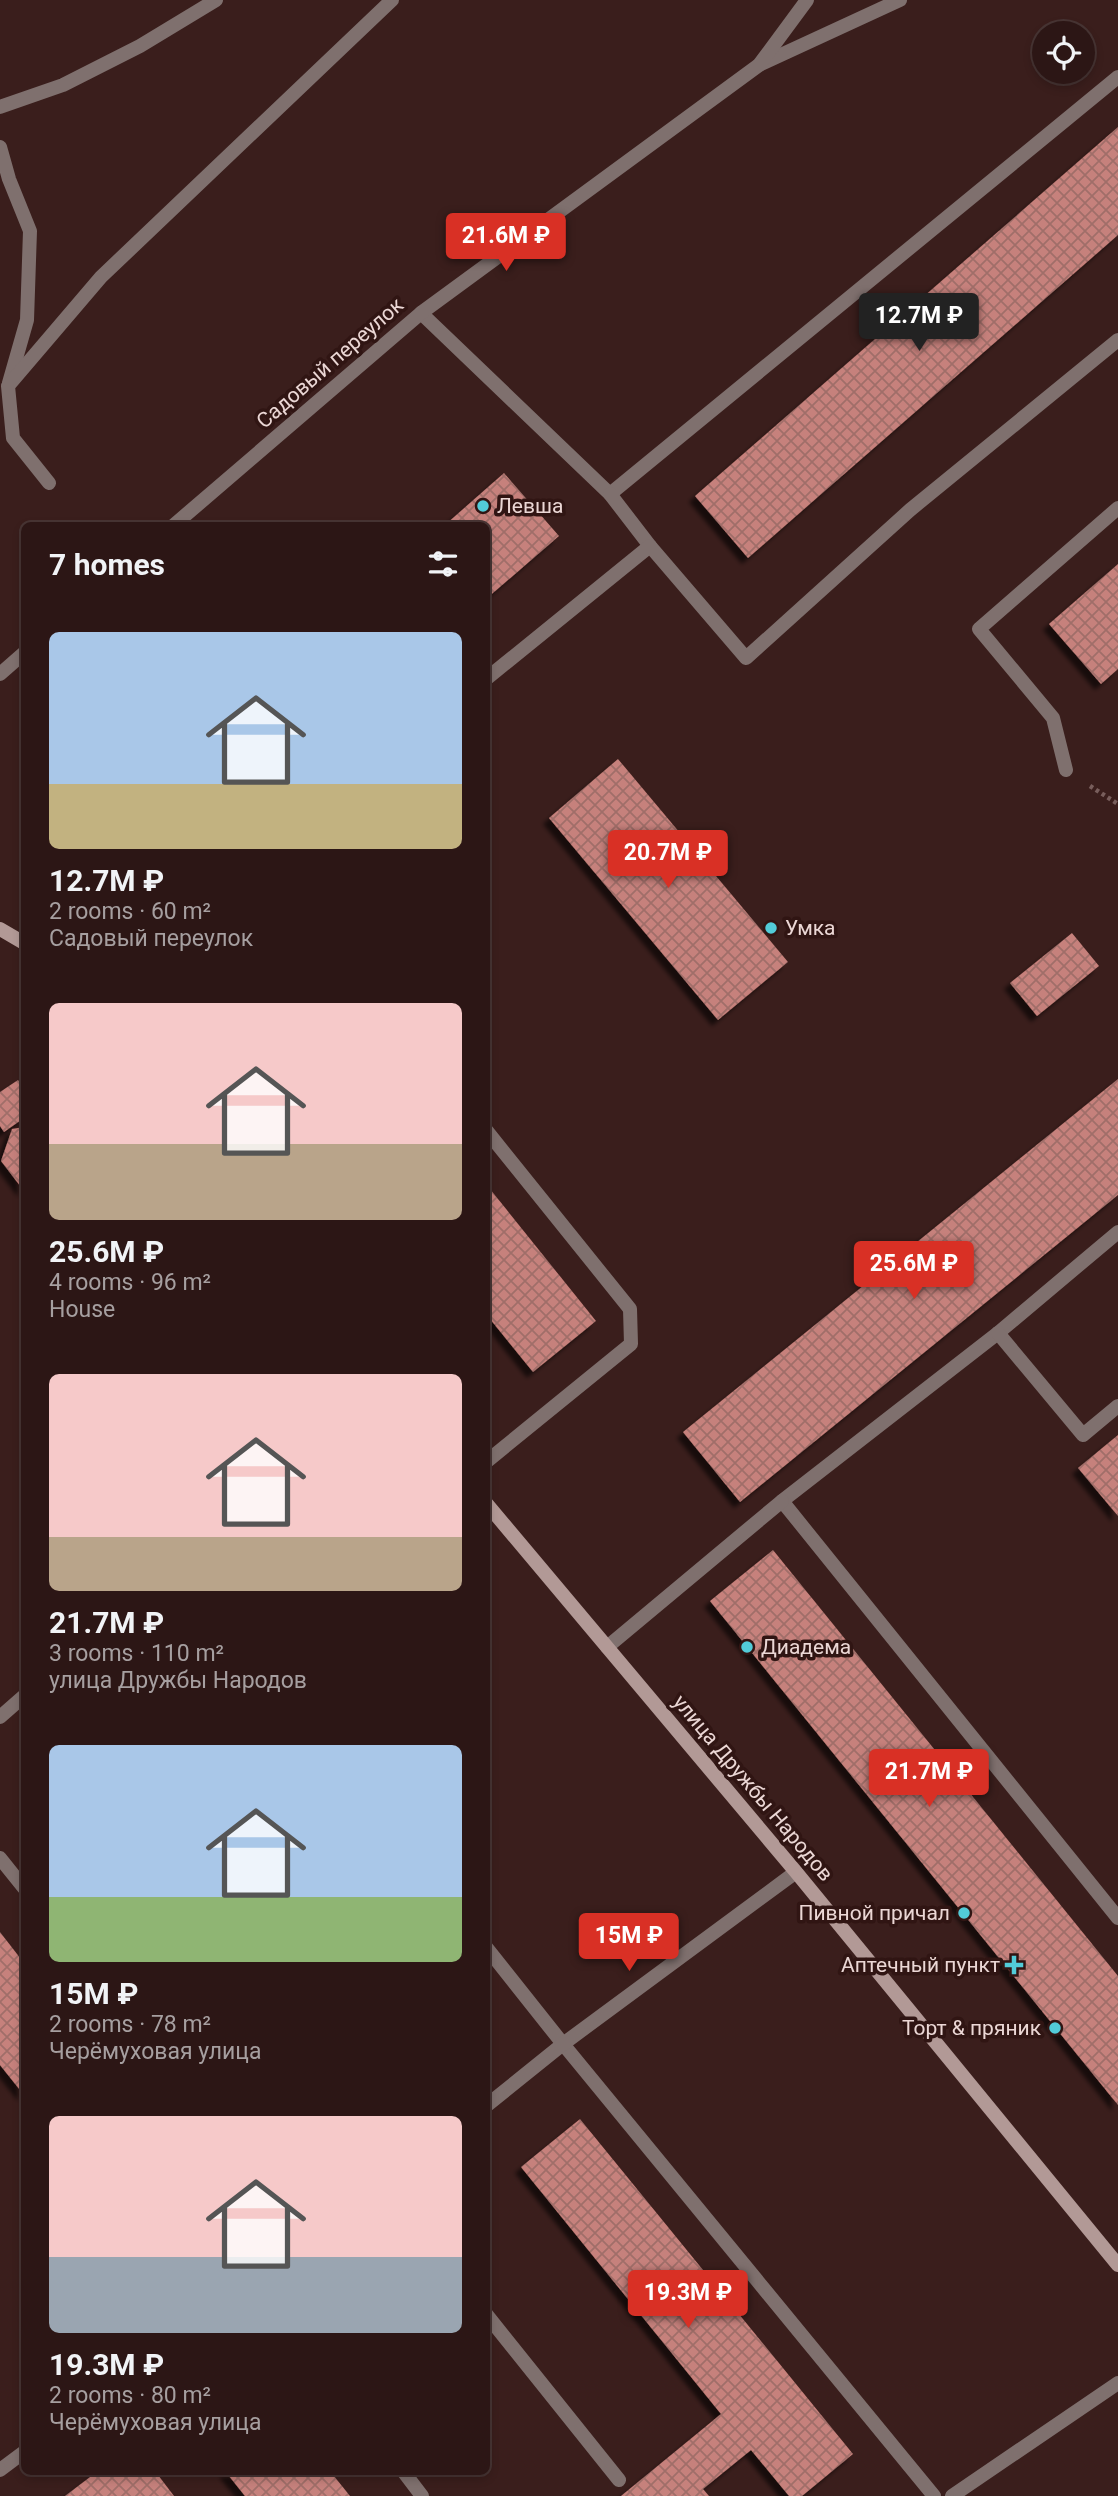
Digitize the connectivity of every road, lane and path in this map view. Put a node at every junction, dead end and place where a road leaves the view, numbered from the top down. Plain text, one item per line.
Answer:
1 (216, 0) edge
2 (392, 0) edge
3 (807, 0) edge
4 (900, 0) edge
5 (759, 65) junction
6 (1118, 77) edge
7 (0, 107) edge
8 (0, 147) edge
9 (421, 313) junction
10 (1118, 340) edge
11 (4, 390) edge
12 (49, 483) dead end
13 (610, 494) junction
14 (1118, 508) edge
15 (177, 522) edge
16 (650, 546) junction
17 (21, 656) edge
18 (0, 674) edge
19 (490, 675) edge
20 (1066, 770) dead end
21 (0, 929) edge
22 (21, 941) edge
23 (490, 1135) edge
24 (1118, 1232) edge
25 (998, 1333) junction
26 (1118, 1406) edge
27 (490, 1459) edge
28 (782, 1501) junction
29 (490, 1508) edge
30 (607, 1647) junction
31 (21, 1699) edge
32 (0, 1717) edge
33 (0, 1858) edge
34 (796, 1872) junction
35 (21, 1884) edge
36 (1118, 1918) edge
37 (490, 1952) edge
38 (563, 2044) junction
39 (490, 2103) edge
40 (1118, 2265) edge
41 (490, 2319) edge
42 (1118, 2383) edge
43 (21, 2454) edge
44 (0, 2470) edge
45 (406, 2475) edge
46 (619, 2480) dead end
47 (422, 2496) edge
48 (934, 2496) edge
49 (952, 2496) edge

1 - 7 street
2 - 11 street
3 - 5 street, Садовый переулок
4 - 5 street
5 - 9 street, Садовый переулок
6 - 13 street
8 - 11 street
9 - 13 street
9 - 15 street, Садовый переулок
10 - 16 street
11 - 12 street
13 - 16 street
14 - 20 street
16 - 19 street
17 - 18 street
21 - 22 street
23 - 27 street
24 - 25 street
25 - 26 street
25 - 28 street
28 - 30 street
28 - 36 street
29 - 30 street, улица Дружбы Народов
30 - 34 street, улица Дружбы Народов
31 - 32 street
33 - 35 street
34 - 38 street
34 - 40 street, улица Дружбы Народов
37 - 38 street
38 - 39 street
38 - 48 street
41 - 46 street
42 - 49 street
43 - 44 street
45 - 47 street

